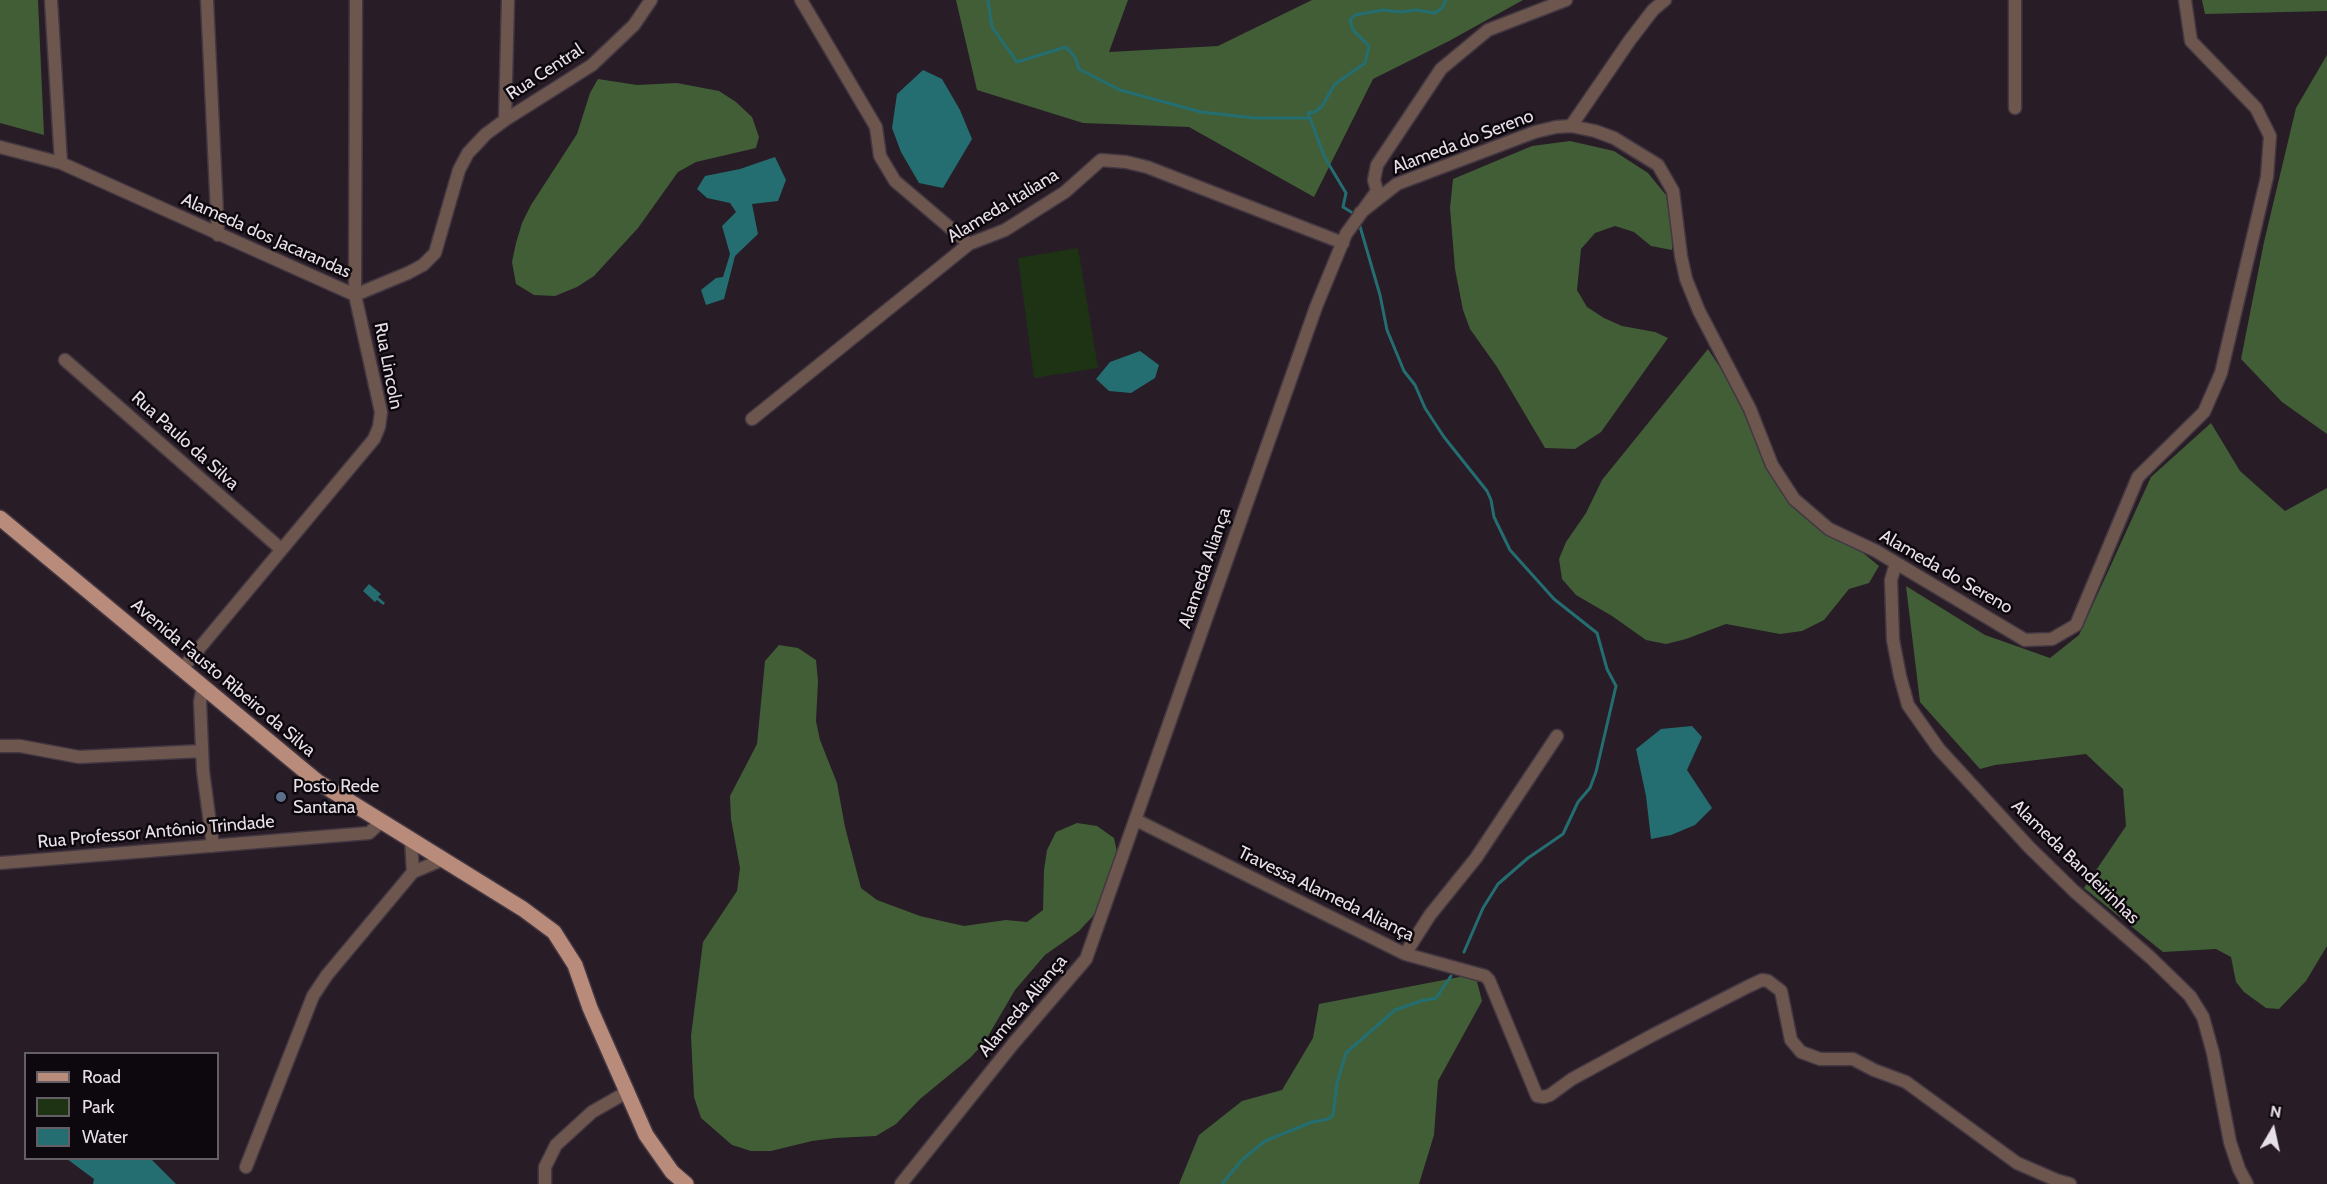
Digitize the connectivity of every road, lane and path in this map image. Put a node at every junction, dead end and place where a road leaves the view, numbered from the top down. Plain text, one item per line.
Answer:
1 (51, 0) edge
2 (207, 0) edge
3 (356, 0) edge
4 (508, 0) edge
5 (651, 0) edge
6 (801, 0) edge
7 (1566, 0) edge
8 (1665, 0) edge
9 (2015, 0) edge
10 (2185, 0) edge
11 (2015, 108) dead end
12 (505, 120) junction
13 (1571, 126) junction
14 (0, 147) edge
15 (61, 163) junction
16 (1360, 213) junction
17 (218, 235) junction
18 (1345, 238) junction
19 (969, 244) junction
20 (355, 295) junction
21 (65, 360) dead end
22 (752, 419) dead end
23 (0, 518) edge
24 (281, 549) junction
25 (1896, 563) junction
26 (182, 669) junction
27 (202, 686) junction
28 (1557, 736) dead end
29 (0, 746) edge
30 (202, 751) junction
31 (1136, 820) junction
32 (382, 821) junction
33 (411, 839) junction
34 (213, 846) junction
35 (444, 859) junction
36 (0, 863) edge
37 (413, 872) junction
38 (1405, 954) junction
39 (627, 1092) junction
40 (246, 1167) dead end
41 (544, 1184) edge
42 (686, 1184) edge
43 (901, 1184) edge
44 (2070, 1184) edge
45 (2247, 1184) edge

1 - 15 street
2 - 17 street
3 - 20 street, Rua Lincoln
4 - 12 street
5 - 12 street, Rua Central
6 - 19 street
7 - 16 street, Alameda Aliança
8 - 13 street
9 - 11 street
10 - 25 street, Alameda do Sereno
12 - 20 street, Alameda dos Jacarandas
13 - 16 street, Alameda do Sereno
13 - 25 street, Alameda do Sereno
14 - 15 street, Alameda dos Jacarandas
15 - 17 street, Alameda dos Jacarandas
16 - 18 street, Alameda Aliança
17 - 20 street, Alameda dos Jacarandas
18 - 19 street, Alameda Italiana
18 - 31 street, Alameda Aliança
19 - 22 street, Alameda Italiana
20 - 24 street, Rua Lincoln
21 - 24 street, Rua Paulo da Silva
23 - 26 main road, Avenida Fausto Ribeiro da Silva
24 - 26 street, Rua Lincoln
25 - 45 street, Alameda Bandeirinhas
26 - 27 main road, Avenida Fausto Ribeiro da Silva
27 - 30 street
27 - 32 main road, Avenida Fausto Ribeiro da Silva
28 - 38 street
29 - 30 street
30 - 34 street
31 - 38 street, Travessa Alameda Aliança
31 - 43 street, Alameda Aliança
32 - 33 main road, Avenida Fausto Ribeiro da Silva
32 - 34 street, Rua Professor Antônio Trindade
33 - 35 main road, Avenida Fausto Ribeiro da Silva
33 - 37 street
34 - 36 street, Rua Professor Antônio Trindade
35 - 37 street
35 - 39 main road, Avenida Fausto Ribeiro da Silva
37 - 40 street
38 - 44 street, Travessa Alameda Aliança
39 - 41 street
39 - 42 main road, Avenida Fausto Ribeiro da Silva

